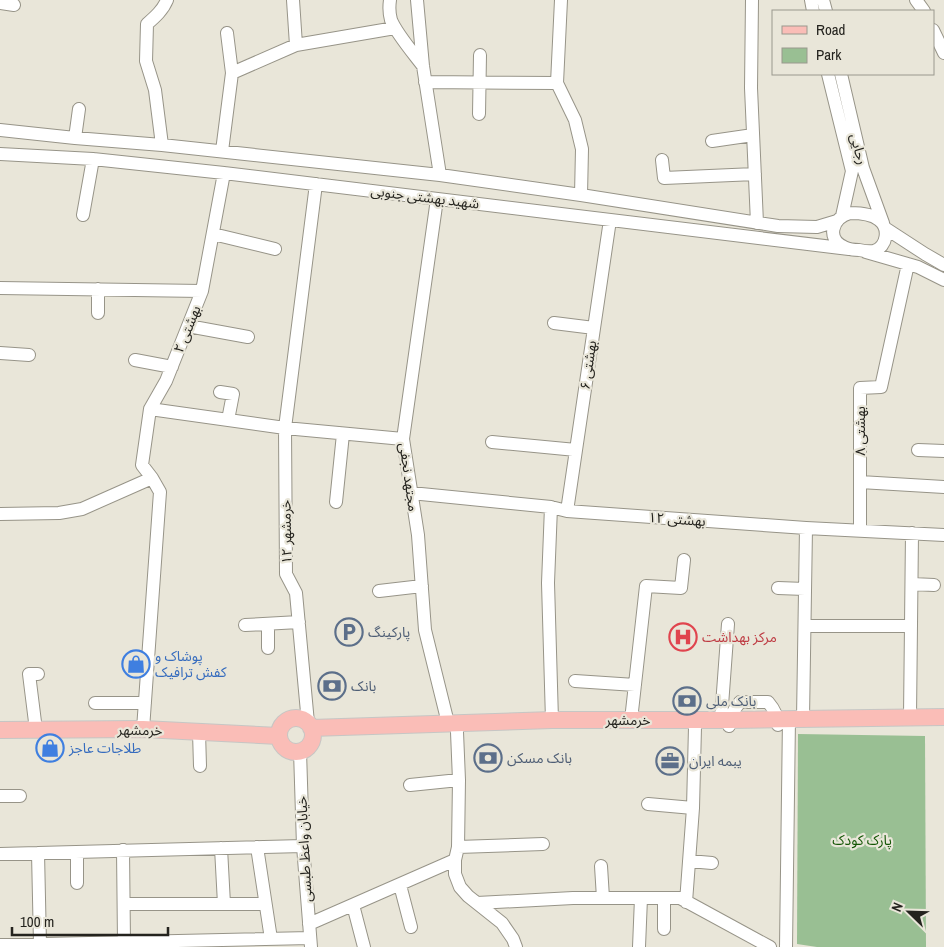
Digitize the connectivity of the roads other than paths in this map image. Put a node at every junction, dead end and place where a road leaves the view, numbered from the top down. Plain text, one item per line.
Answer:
1 (167, 0) edge
2 (293, 0) edge
3 (390, 0) edge
4 (417, 0) edge
5 (561, 0) edge
6 (752, 0) edge
7 (0, 3) edge
8 (14, 5) dead end
9 (396, 28) junction
10 (227, 32) dead end
11 (934, 32) edge
12 (296, 45) junction
13 (944, 53) edge
14 (480, 55) dead end
15 (423, 66) junction
16 (232, 73) junction
17 (828, 75) edge
18 (841, 75) edge
19 (425, 82) junction
20 (479, 82) junction
21 (557, 83) junction
22 (79, 109) dead end
23 (479, 114) dead end
24 (0, 130) edge
25 (753, 135) junction
26 (75, 138) junction
27 (712, 142) dead end
28 (162, 145) junction
29 (222, 151) junction
30 (0, 154) edge
31 (93, 159) junction
32 (662, 160) dead end
33 (224, 173) junction
34 (755, 174) junction
35 (440, 175) junction
36 (316, 184) junction
37 (550, 191) junction
38 (581, 194) junction
39 (437, 199) junction
40 (546, 212) junction
41 (83, 215) dead end
42 (839, 218) junction
43 (610, 220) junction
44 (757, 222) junction
45 (884, 225) junction
46 (213, 234) junction
47 (275, 249) dead end
48 (849, 249) junction
49 (866, 252) junction
50 (908, 264) junction
51 (944, 265) edge
52 (944, 280) edge
53 (0, 288) edge
54 (98, 290) junction
55 (202, 291) junction
56 (98, 313) dead end
57 (554, 323) dead end
58 (188, 326) junction
59 (594, 328) junction
60 (248, 337) dead end
61 (0, 353) edge
62 (29, 355) dead end
63 (136, 360) dead end
64 (172, 367) junction
65 (220, 392) dead end
66 (150, 409) junction
67 (228, 420) junction
68 (285, 428) junction
69 (343, 434) junction
70 (403, 439) junction
71 (492, 442) dead end
72 (576, 450) junction
73 (918, 450) dead end
74 (944, 451) edge
75 (152, 478) junction
76 (860, 482) junction
77 (944, 487) edge
78 (412, 493) junction
79 (336, 502) dead end
80 (552, 506) junction
81 (567, 511) junction
82 (0, 514) edge
83 (806, 528) junction
84 (860, 531) junction
85 (912, 533) junction
86 (944, 535) edge
87 (684, 560) dead end
88 (912, 584) junction
89 (934, 585) dead end
90 (422, 586) junction
91 (778, 588) dead end
92 (805, 589) junction
93 (379, 591) dead end
94 (299, 622) junction
95 (268, 624) junction
96 (728, 624) dead end
97 (245, 625) dead end
98 (805, 626) junction
99 (911, 626) junction
100 (268, 648) dead end
101 (38, 674) dead end
102 (575, 681) dead end
103 (635, 686) junction
104 (95, 703) dead end
105 (145, 703) junction
106 (910, 716) junction
107 (944, 717) edge
108 (552, 720) junction
109 (631, 720) junction
110 (727, 721) junction
111 (787, 721) junction
112 (944, 724) edge
113 (695, 727) junction
114 (2, 728) edge
115 (311, 728) junction
116 (452, 728) junction
117 (143, 729) junction
118 (36, 730) junction
119 (199, 732) junction
120 (279, 736) junction
121 (300, 751) junction
122 (200, 766) dead end
123 (460, 780) junction
124 (410, 785) dead end
125 (0, 796) edge
126 (20, 796) dead end
127 (648, 804) dead end
128 (694, 808) junction
129 (543, 844) dead end
130 (303, 846) junction
131 (257, 847) junction
132 (458, 847) junction
133 (221, 848) junction
134 (123, 850) junction
135 (77, 852) junction
136 (38, 853) junction
137 (0, 854) edge
138 (455, 860) junction
139 (689, 861) junction
140 (712, 863) dead end
141 (601, 866) dead end
142 (77, 883) dead end
143 (400, 885) junction
144 (603, 898) junction
145 (641, 898) junction
146 (664, 898) junction
147 (683, 900) junction
148 (477, 903) junction
149 (124, 904) junction
150 (224, 904) junction
151 (265, 904) junction
152 (354, 905) junction
153 (309, 924) junction
154 (411, 927) dead end
155 (664, 929) dead end
156 (271, 939) junction
157 (124, 942) junction
158 (311, 943) edge
159 (40, 944) junction
160 (201, 944) edge
161 (0, 945) edge
162 (81, 945) edge
163 (364, 947) edge
164 (516, 947) edge
165 (639, 947) edge
166 (770, 947) edge
167 (786, 947) edge

1 - 28 street
2 - 12 street
3 - 9 street
4 - 15 street
5 - 21 street
6 - 25 street
7 - 8 street
9 - 12 street
9 - 15 street
10 - 16 street
11 - 13 street
12 - 16 street
14 - 20 street
15 - 19 street
16 - 29 street
17 - 42 street, رجایی
18 - 45 street, رجایی
19 - 20 street
19 - 35 street
20 - 21 street
20 - 23 street
21 - 38 street
22 - 26 street
24 - 26 street, شهید بهشتی جنوبی
25 - 27 street
25 - 34 street
26 - 28 street, شهید بهشتی جنوبی
28 - 29 street, شهید بهشتی جنوبی
29 - 35 street, شهید بهشتی جنوبی
30 - 31 street, شهید بهشتی جنوبی
31 - 33 street, شهید بهشتی جنوبی
31 - 41 street
32 - 34 street
33 - 36 street, شهید بهشتی جنوبی
33 - 46 street, بهشتی ۲
34 - 44 street
35 - 37 street, شهید بهشتی جنوبی
36 - 39 street, شهید بهشتی جنوبی
36 - 68 street, خرمشهر ۱۲
37 - 38 street, شهید بهشتی جنوبی
37 - 40 street
38 - 44 street, شهید بهشتی جنوبی
39 - 40 street, شهید بهشتی جنوبی
39 - 70 street, مجتهد نجفی
40 - 43 street, شهید بهشتی جنوبی
42 - 44 street, شهید بهشتی جنوبی
42 - 45 street
42 - 48 street
43 - 48 street, شهید بهشتی جنوبی
43 - 59 street, بهشتی ۶
45 - 49 street
45 - 51 street
46 - 47 street
46 - 55 street, بهشتی ۲
48 - 49 street
49 - 50 street
50 - 52 street
50 - 76 street, بهشتی ۸
53 - 54 street
54 - 55 street
54 - 56 street
55 - 58 street, بهشتی ۲
57 - 59 street
58 - 60 street
58 - 64 street, بهشتی ۲
59 - 72 street, بهشتی ۶
61 - 62 street
63 - 64 street
64 - 66 street, بهشتی ۲
65 - 67 street
66 - 67 street
66 - 75 street, بهشتی ۲
67 - 68 street
68 - 69 street
68 - 94 street, خرمشهر ۱۲
69 - 70 street
69 - 79 street
70 - 78 street, مجتهد نجفی
71 - 72 street
72 - 81 street, بهشتی ۶
73 - 74 street
75 - 82 street
75 - 105 street, بهشتی ۲
76 - 77 street
76 - 84 street, بهشتی ۸
78 - 80 street, بهشتی ۱۲
78 - 90 street, مجتهد نجفی
80 - 81 street, بهشتی ۱۲
80 - 108 street
81 - 83 street, بهشتی ۱۲
83 - 84 street, بهشتی ۱۲
83 - 92 street
84 - 85 street, بهشتی ۱۲
85 - 86 street, بهشتی ۱۲
85 - 88 street
87 - 103 street
88 - 89 street
88 - 99 street
90 - 93 street
90 - 116 street, مجتهد نجفی
91 - 92 street
92 - 98 street
94 - 95 street
94 - 115 street, خرمشهر ۱۲
95 - 97 street
95 - 100 street
96 - 110 street
98 - 99 street
98 - 111 street
99 - 106 street
101 - 118 street
102 - 103 street
103 - 109 street
104 - 105 street
105 - 117 street, بهشتی ۲
106 - 107 main road, خرمشهر
106 - 111 main road, خرمشهر
108 - 109 main road, خرمشهر
108 - 116 main road, خرمشهر
109 - 110 main road, خرمشهر
110 - 111 main road, خرمشهر
110 - 111 street
110 - 113 main road, خرمشهر
111 - 112 main road, خرمشهر
111 - 167 street
113 - 116 main road, خرمشهر
113 - 128 street
114 - 118 main road, خرمشهر
115 - 116 main road, خرمشهر
115 - 120 main road
115 - 121 main road
116 - 123 street, مجتهد نجفی
117 - 118 main road, خرمشهر
117 - 119 main road, خرمشهر
119 - 120 main road, خرمشهر
119 - 122 street
120 - 121 main road
121 - 130 street, خیابان واعظ طبسی
123 - 124 street
123 - 132 street, مجتهد نجفی
125 - 126 street
127 - 128 street
128 - 139 street
129 - 132 street
130 - 131 street
130 - 153 street, خیابان واعظ طبسی
131 - 133 street
131 - 151 street
132 - 138 street, مجتهد نجفی
133 - 134 street
133 - 150 street
134 - 135 street
134 - 149 street
135 - 136 street
135 - 142 street
136 - 137 street
136 - 159 street
138 - 143 street
138 - 148 street
139 - 140 street
139 - 147 street
141 - 144 street
143 - 152 street
143 - 154 street
144 - 145 street
144 - 148 street
145 - 146 street
145 - 165 street
146 - 147 street
146 - 155 street
147 - 166 street
148 - 164 street
149 - 150 street
149 - 157 street
150 - 151 street
151 - 156 street
152 - 153 street
152 - 163 street
153 - 158 street, خیابان واعظ طبسی
156 - 158 street
156 - 160 street
157 - 160 street
157 - 162 street
159 - 161 street
159 - 162 street

